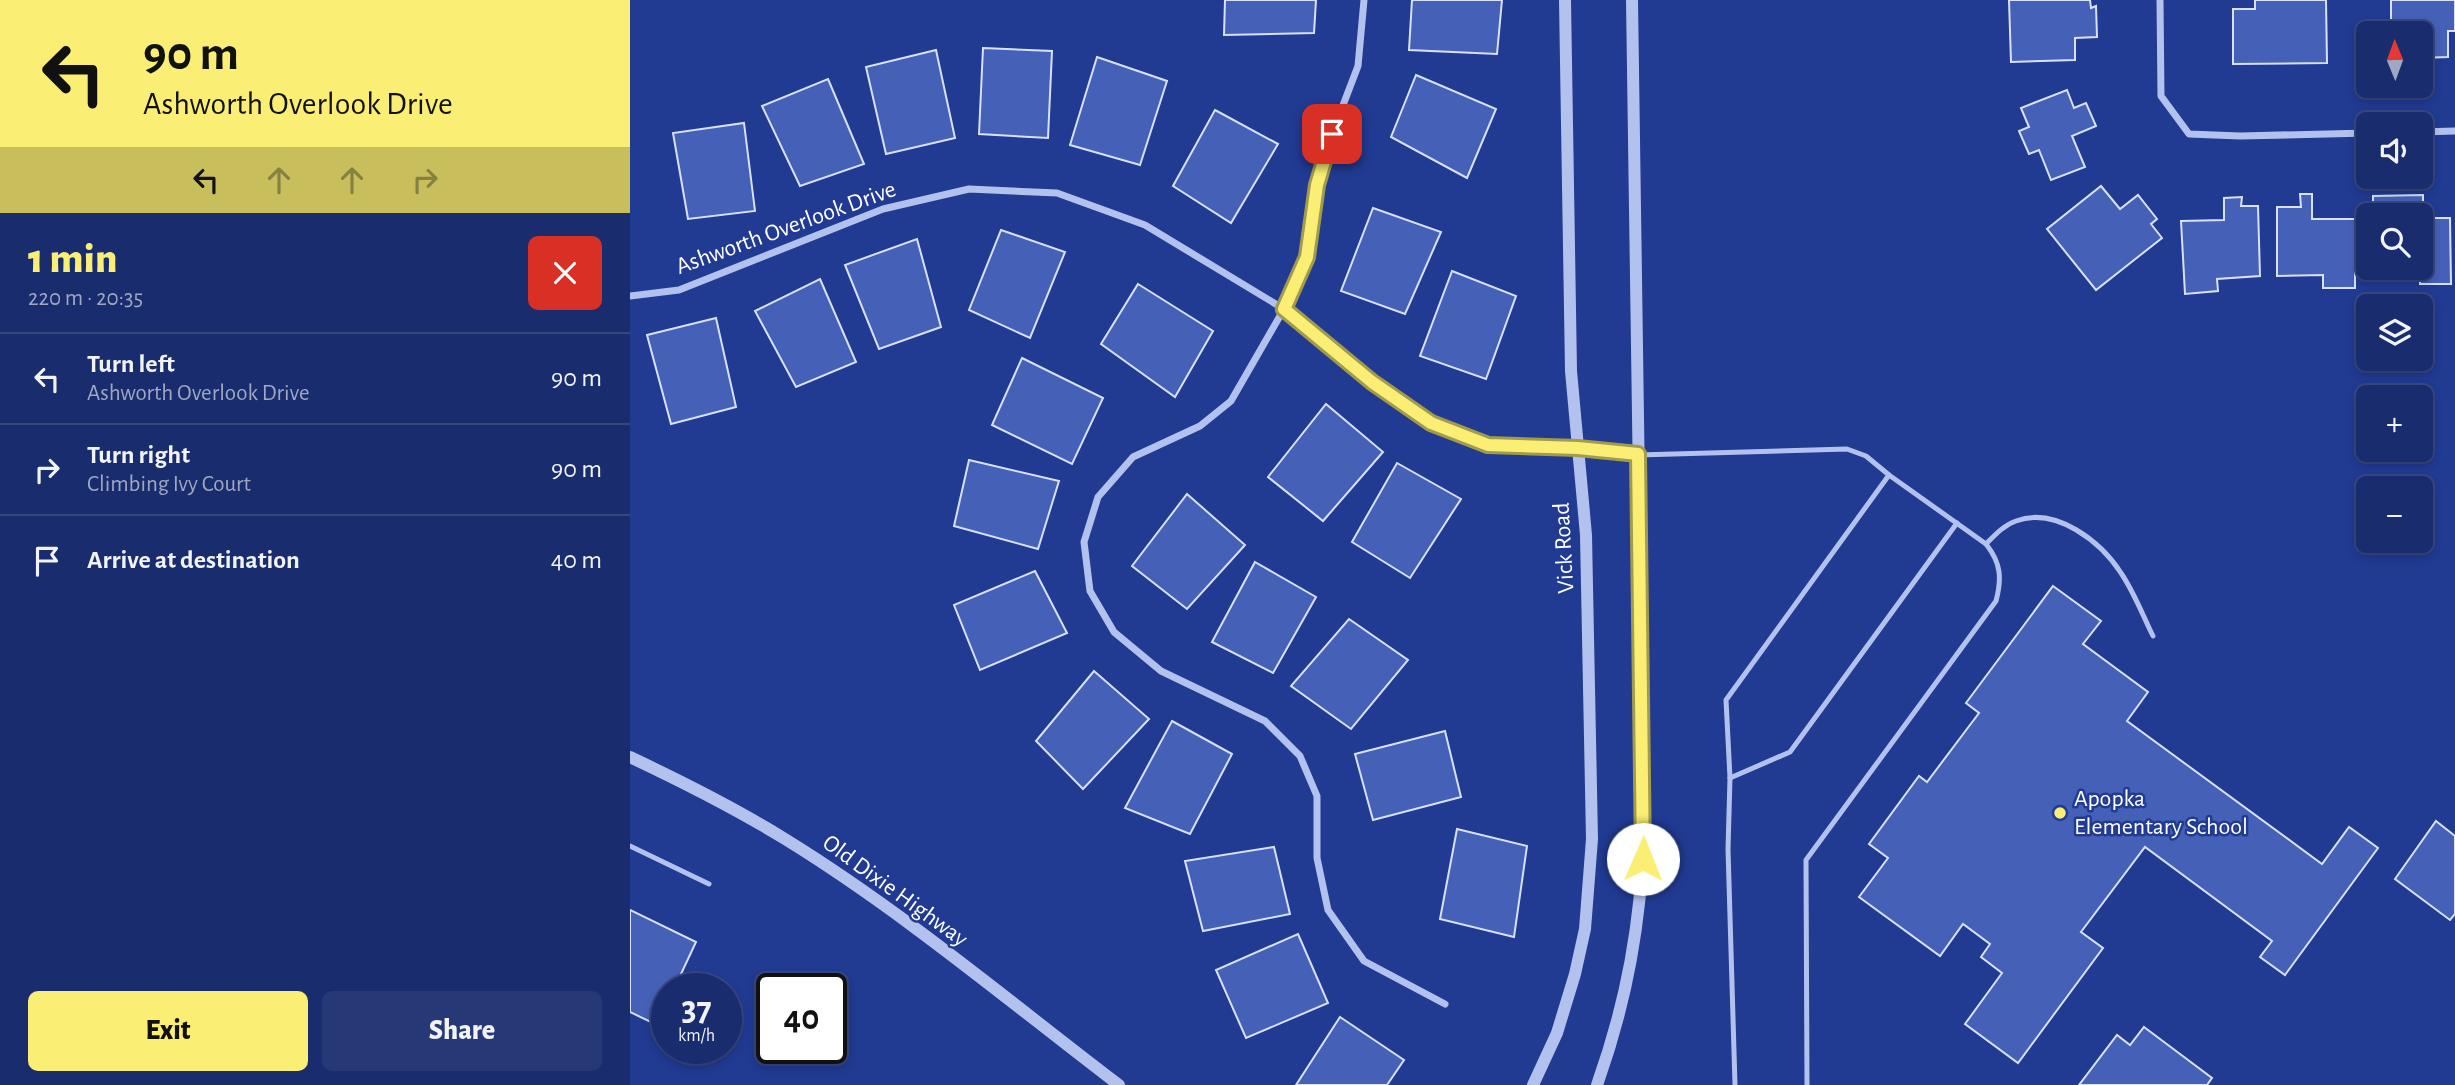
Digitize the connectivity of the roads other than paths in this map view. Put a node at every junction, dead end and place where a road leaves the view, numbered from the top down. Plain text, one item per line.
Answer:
1 (1364, 0) edge
2 (1565, 0) edge
3 (1632, 0) edge
4 (2160, 0) edge
5 (2455, 131) edge
6 (2433, 132) edge
7 (2356, 133) edge
8 (630, 296) edge
9 (1284, 309) junction
10 (1578, 448) junction
11 (1638, 454) junction
12 (1889, 475) junction
13 (1957, 523) junction
14 (1986, 544) junction
15 (2153, 636) dead end
16 (630, 757) edge
17 (1730, 778) junction
18 (630, 846) edge
19 (709, 884) dead end
20 (1445, 1004) dead end
21 (1119, 1085) edge
22 (1533, 1085) edge
23 (1597, 1085) edge
24 (1735, 1085) edge
25 (1807, 1085) edge

1 - 9 street
2 - 10 street, Vick Road
3 - 11 street
4 - 7 street
5 - 6 street
8 - 9 street, Ashworth Overlook Drive
9 - 10 street, Ashworth Overlook Drive
9 - 20 street
10 - 11 street, Ashworth Overlook Drive
10 - 22 street, Vick Road
11 - 12 lane
11 - 23 street
12 - 13 lane
12 - 17 lane
13 - 14 lane
13 - 17 lane
14 - 15 lane
14 - 25 lane
16 - 21 street, Old Dixie Highway
17 - 24 lane
18 - 19 lane

